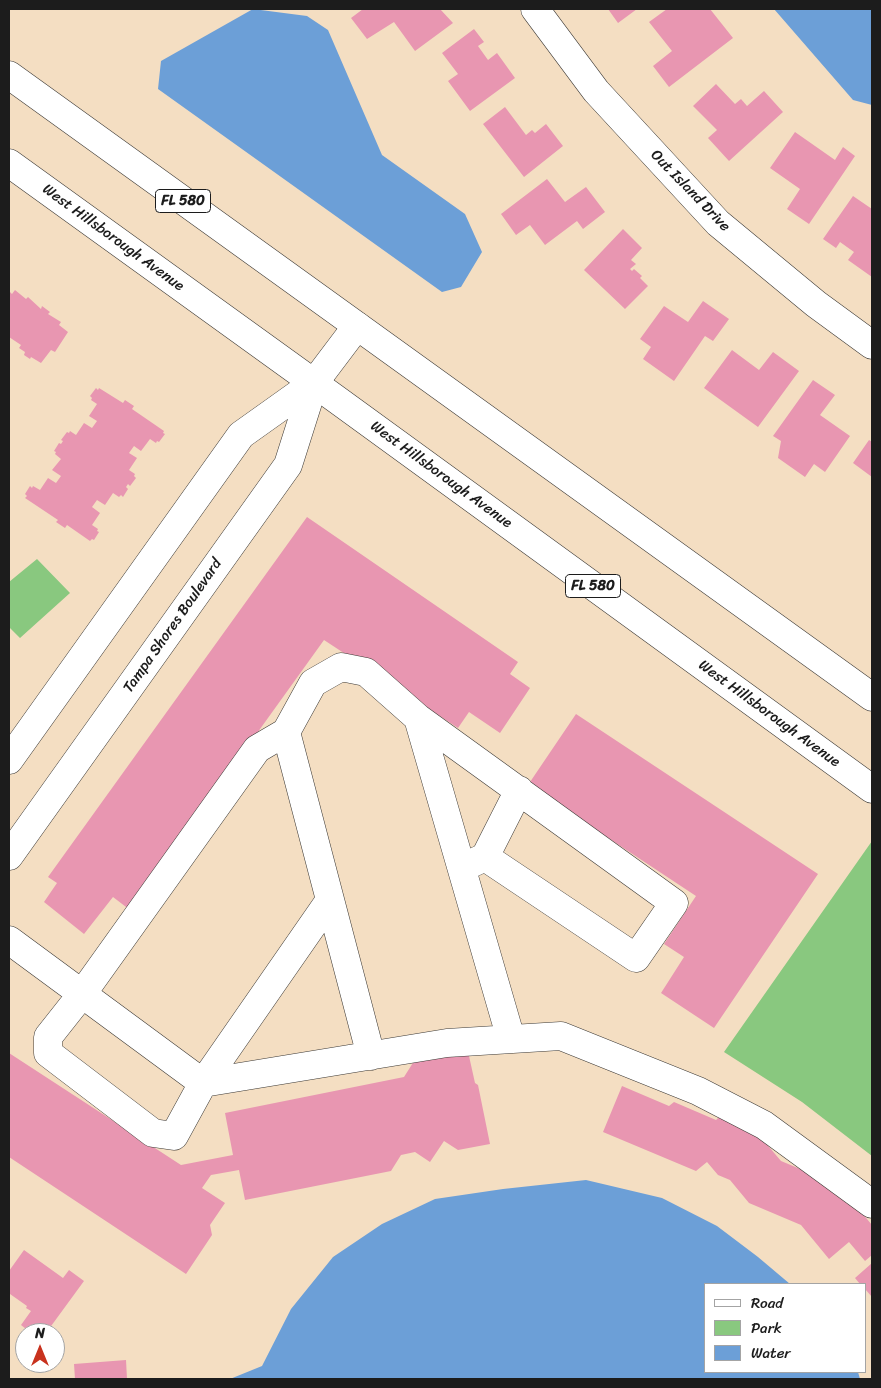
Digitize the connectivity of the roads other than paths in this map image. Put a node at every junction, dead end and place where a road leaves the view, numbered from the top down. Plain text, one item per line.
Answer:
1 (536, 9) edge
2 (9, 76) edge
3 (9, 163) edge
4 (356, 326) junction
5 (872, 345) edge
6 (314, 383) junction
7 (872, 697) edge
8 (418, 718) junction
9 (286, 732) junction
10 (9, 760) edge
11 (872, 789) edge
12 (519, 790) junction
13 (9, 856) edge
14 (473, 863) junction
15 (330, 900) junction
16 (9, 940) edge
17 (82, 994) junction
18 (511, 1039) junction
19 (371, 1056) junction
20 (203, 1083) junction
21 (872, 1204) edge

1 - 5 main road, Out Island Drive
2 - 4 main road, FL 580
3 - 6 main road, West Hillsborough Avenue / FL 580
4 - 6 main road, Tampa Shores Boulevard
4 - 7 main road, FL 580
6 - 10 main road, Tampa Shores Boulevard
6 - 11 main road, West Hillsborough Avenue / FL 580
6 - 13 main road, Tampa Shores Boulevard
8 - 9 main road
8 - 12 main road
8 - 14 main road
9 - 15 main road
9 - 17 main road
12 - 14 main road
12 - 14 main road
14 - 18 main road
15 - 19 main road
15 - 20 main road
16 - 17 main road
17 - 20 main road
17 - 20 main road
18 - 19 main road
18 - 21 main road
19 - 20 main road

